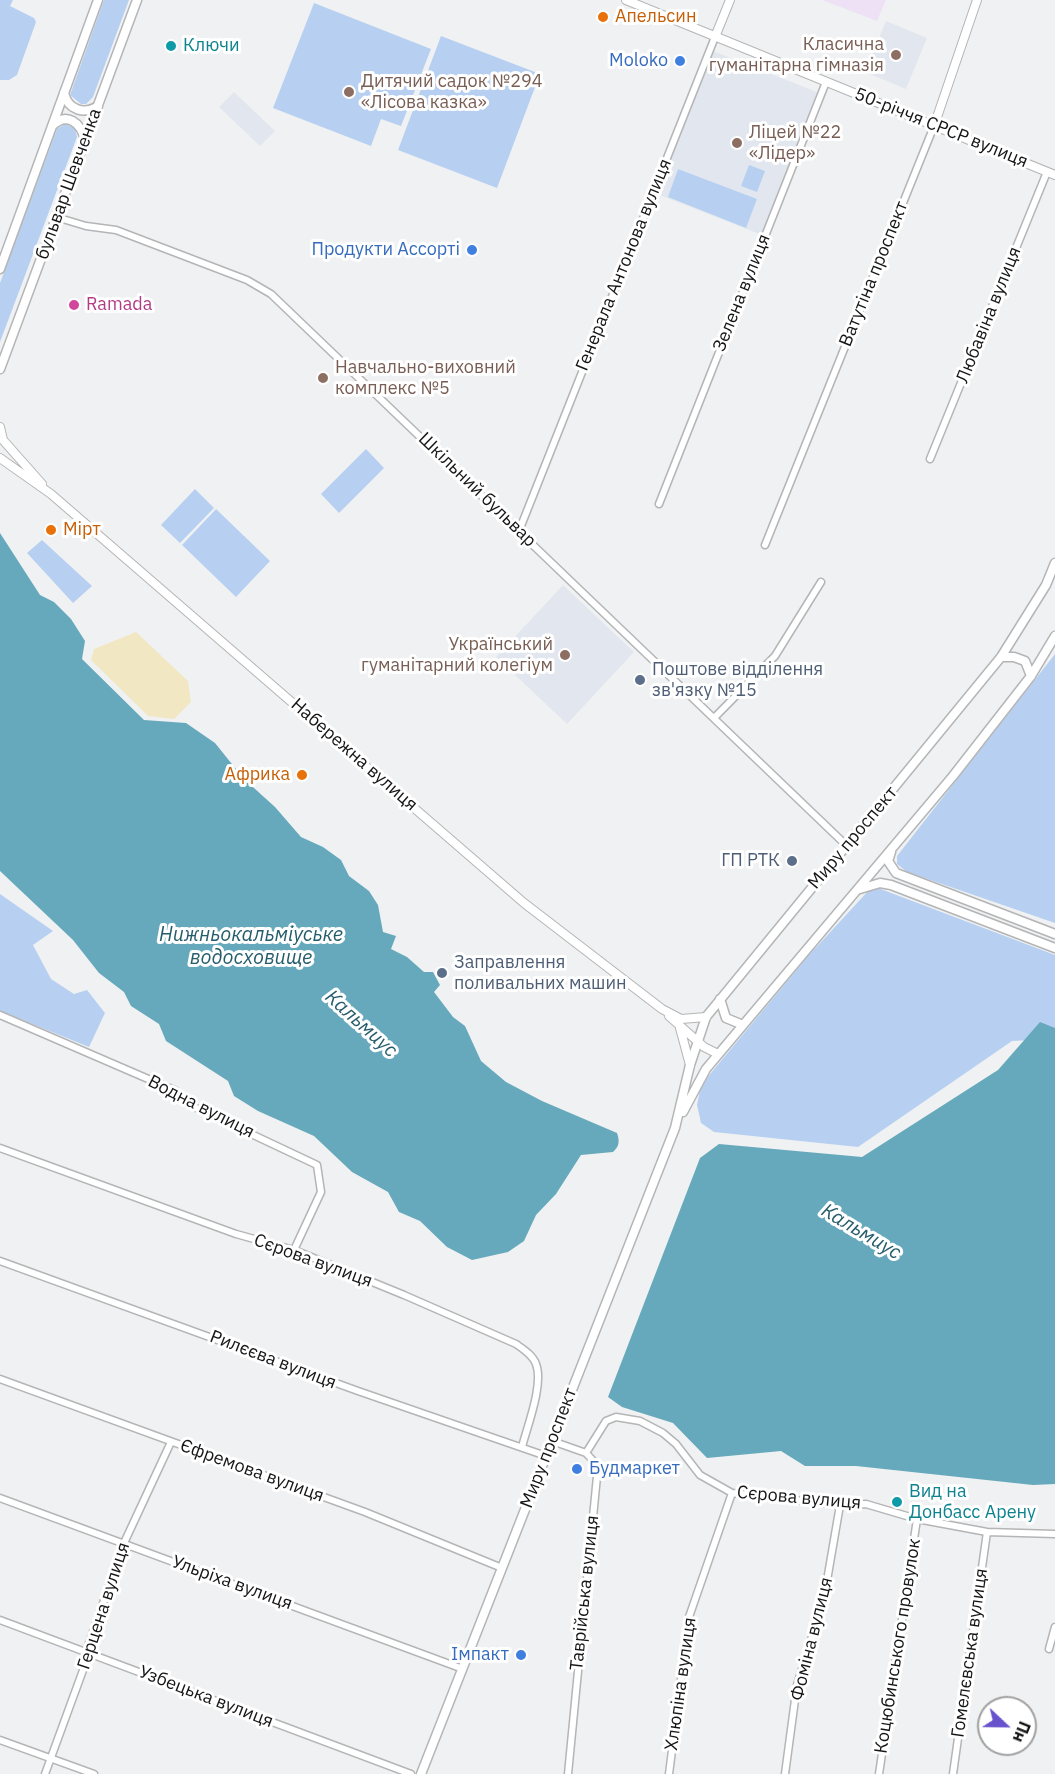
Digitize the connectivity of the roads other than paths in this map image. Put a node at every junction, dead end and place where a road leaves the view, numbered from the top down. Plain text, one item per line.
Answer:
1 (98, 0) edge
2 (137, 0) edge
3 (627, 0) edge
4 (730, 0) edge
5 (977, 0) edge
6 (716, 37) junction
7 (826, 82) junction
8 (64, 92) junction
9 (98, 106) junction
10 (934, 126) junction
11 (52, 127) junction
12 (85, 140) junction
13 (1051, 173) edge
14 (56, 217) junction
15 (0, 269) edge
16 (0, 369) edge
17 (0, 427) edge
18 (0, 458) edge
19 (930, 459) dead end
20 (51, 494) junction
21 (659, 504) dead end
22 (519, 531) junction
23 (765, 545) dead end
24 (1055, 563) edge
25 (821, 582) dead end
26 (1055, 636) edge
27 (1001, 657) junction
28 (1031, 676) junction
29 (714, 718) junction
30 (847, 846) junction
31 (892, 850) junction
32 (860, 889) junction
33 (1055, 934) edge
34 (1055, 948) edge
35 (720, 999) junction
36 (662, 1009) junction
37 (0, 1015) edge
38 (706, 1017) junction
39 (743, 1025) junction
40 (680, 1026) junction
41 (697, 1042) junction
42 (718, 1054) junction
43 (690, 1065) junction
44 (676, 1126) junction
45 (0, 1148) edge
46 (294, 1250) junction
47 (0, 1261) edge
48 (0, 1379) edge
49 (552, 1441) junction
50 (171, 1442) junction
51 (522, 1447) junction
52 (586, 1453) junction
53 (546, 1456) junction
54 (732, 1493) junction
55 (0, 1498) edge
56 (840, 1505) junction
57 (917, 1519) junction
58 (987, 1532) junction
59 (1055, 1534) edge
60 (124, 1543) junction
61 (502, 1568) junction
62 (0, 1620) edge
63 (1055, 1627) edge
64 (1048, 1649) dead end
65 (86, 1652) junction
66 (463, 1669) junction
67 (0, 1740) edge
68 (50, 1758) junction
69 (45, 1774) edge
70 (94, 1774) edge
71 (411, 1774) edge
72 (421, 1774) edge
73 (568, 1774) edge
74 (669, 1774) edge
75 (785, 1774) edge
76 (879, 1774) edge
77 (953, 1774) edge

1 - 8 main road, бульвар Шевченка
2 - 9 main road, бульвар Шевченка
3 - 6 street, 50-річчя СРСР вулиця
4 - 6 street, Генерала Антонова вулиця
5 - 10 street, Ватутіна проспект
6 - 7 street, 50-річчя СРСР вулиця
6 - 22 street, Генерала Антонова вулиця
7 - 10 street, 50-річчя СРСР вулиця
7 - 21 street, Зелена вулиця
8 - 9 main road
8 - 11 main road, бульвар Шевченка
9 - 12 main road, бульвар Шевченка
10 - 13 street, 50-річчя СРСР вулиця
10 - 23 street, Ватутіна проспект
11 - 12 main road
11 - 15 main road, бульвар Шевченка
12 - 14 main road, бульвар Шевченка
13 - 19 street, Любавіна вулиця
14 - 16 main road, бульвар Шевченка
14 - 22 street, Шкільний бульвар
17 - 20 street, Набережна вулиця
18 - 20 street, Набережна вулиця
20 - 36 street, Набережна вулиця
22 - 29 street, Шкільний бульвар
24 - 27 main road, Миру проспект
25 - 29 street
26 - 28 main road, Миру проспект
27 - 28 main road
27 - 30 main road, Миру проспект
28 - 31 main road, Миру проспект
29 - 30 street, Шкільний бульвар
30 - 35 main road, Миру проспект
31 - 32 main road, Миру проспект
31 - 33 main road
32 - 34 main road
32 - 39 main road, Миру проспект
35 - 38 main road, Миру проспект
35 - 39 main road
36 - 38 street
36 - 40 street
37 - 46 street, Водна вулиця
38 - 41 main road, Миру проспект
39 - 42 main road, Миру проспект
40 - 41 street
40 - 43 street
41 - 42 street
41 - 43 main road, Миру проспект
42 - 44 main road, Миру проспект
43 - 44 main road, Миру проспект
44 - 49 main road, Миру проспект
45 - 46 street, Сєрова вулиця
46 - 51 street, Сєрова вулиця
47 - 51 street, Рилєєва вулиця
48 - 50 street, Єфремова вулиця
49 - 52 street
49 - 53 main road, Миру проспект
50 - 60 street, Герцена вулиця
50 - 61 street, Єфремова вулиця
51 - 53 street, Рилєєва вулиця
52 - 54 street, Сєрова вулиця
52 - 73 street, Таврійська вулиця
53 - 61 main road, Миру проспект
54 - 56 street, Сєрова вулиця
54 - 74 street, Хлюпіна вулиця
55 - 60 street, Ульріха вулиця
56 - 57 street, Сєрова вулиця
56 - 75 street, Фоміна вулиця
57 - 58 street, Сєрова вулиця
57 - 76 street, Коцюбинського провулок
58 - 59 street, Сєрова вулиця
58 - 77 street, Гомелєвська вулиця
60 - 65 street, Герцена вулиця
60 - 66 street, Ульріха вулиця
61 - 66 main road, Миру проспект
62 - 65 street, Узбецька вулиця
63 - 64 street
65 - 68 street, Герцена вулиця
65 - 71 street, Узбецька вулиця
66 - 72 main road, Миру проспект
67 - 68 street
68 - 69 street, Герцена вулиця
68 - 70 street

